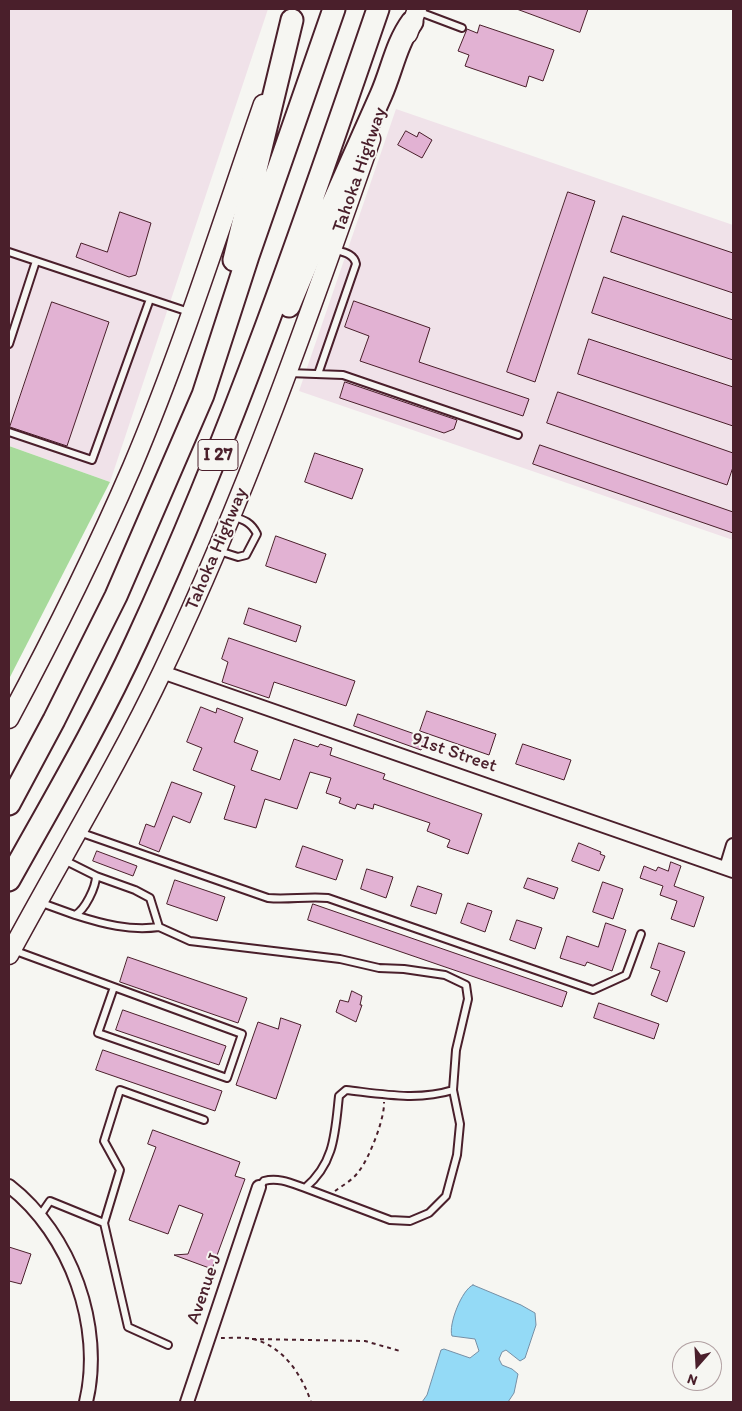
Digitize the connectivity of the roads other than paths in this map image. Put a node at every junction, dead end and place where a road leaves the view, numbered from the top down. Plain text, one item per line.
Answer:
1 (334, 9) edge
2 (378, 9) edge
3 (294, 14) edge
4 (415, 14) edge
5 (462, 28) dead end
6 (332, 249) junction
7 (9, 252) edge
8 (36, 261) junction
9 (150, 299) junction
10 (190, 313) junction
11 (9, 344) edge
12 (287, 373) junction
13 (318, 374) junction
14 (197, 408) junction
15 (9, 432) edge
16 (518, 435) dead end
17 (220, 450) junction
18 (230, 516) junction
19 (216, 550) junction
20 (162, 672) junction
21 (9, 719) edge
22 (9, 804) edge
23 (77, 831) junction
24 (733, 845) edge
25 (62, 859) junction
26 (729, 869) edge
27 (96, 876) junction
28 (9, 880) edge
29 (38, 902) junction
30 (75, 915) junction
31 (159, 927) junction
32 (641, 934) dead end
33 (10, 952) edge
34 (114, 987) junction
35 (453, 1090) junction
36 (204, 1120) dead end
37 (9, 1186) edge
38 (259, 1187) joint
39 (305, 1188) junction
40 (39, 1217) junction
41 (104, 1223) junction
42 (168, 1345) dead end
43 (86, 1402) edge
44 (187, 1402) edge

1 - 14 highway, I 27
2 - 17 highway, Tahoka Highway / I 27
3 - 10 main road
3 - 14 highway
4 - 5 lane
4 - 6 main road, Tahoka Highway
4 - 17 highway
6 - 12 main road, Tahoka Highway
6 - 13 lane
7 - 8 lane
8 - 9 lane
8 - 11 lane
9 - 10 lane
9 - 15 lane
10 - 21 main road
12 - 13 lane
12 - 18 main road, Tahoka Highway
13 - 16 lane
14 - 22 highway, I 27
17 - 28 highway, Tahoka Highway / I 27
18 - 19 main road, Tahoka Highway
18 - 19 lane
19 - 20 main road, Tahoka Highway
20 - 23 main road, Tahoka Highway
20 - 26 street, 91st Street
23 - 25 main road, Tahoka Highway
23 - 32 lane
24 - 26 street
25 - 27 lane
25 - 29 main road, Tahoka Highway
27 - 30 lane
27 - 31 lane
29 - 30 lane
29 - 33 main road, Tahoka Highway
30 - 31 lane
31 - 35 lane
33 - 34 lane
34 - 34 lane
35 - 39 lane
35 - 39 lane
36 - 41 lane
37 - 40 street
38 - 39 lane
38 - 44 street, Avenue J
40 - 41 lane
40 - 43 street
41 - 42 lane

